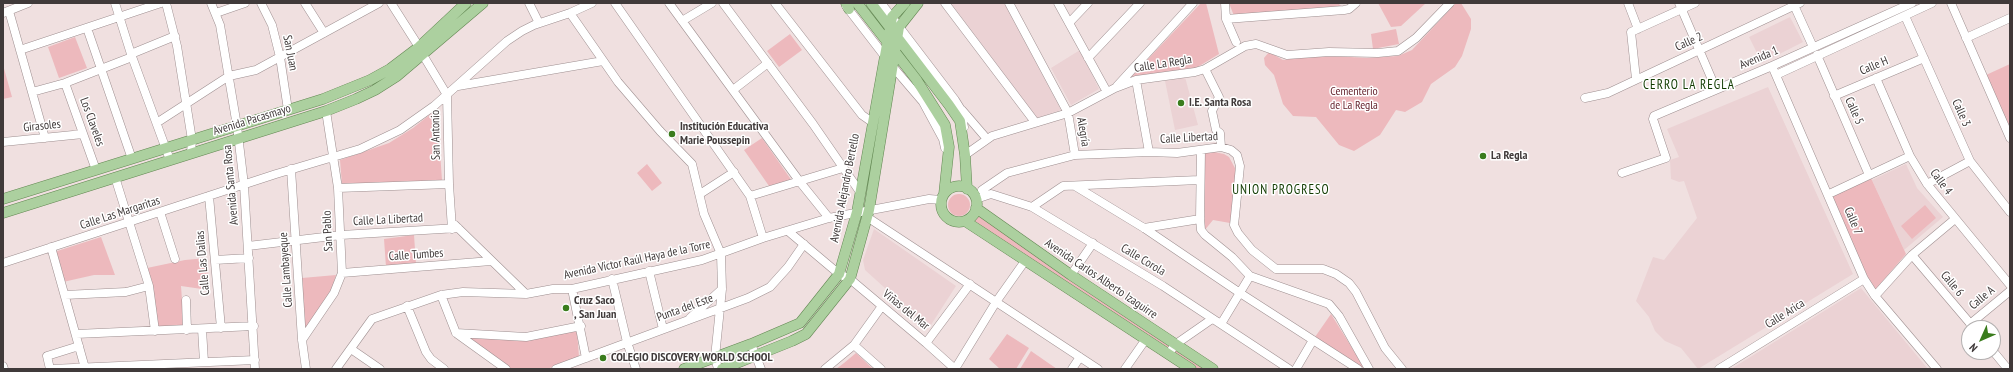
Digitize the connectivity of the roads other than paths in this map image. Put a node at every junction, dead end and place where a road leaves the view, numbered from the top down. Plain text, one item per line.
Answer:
1 (28, 3) edge
2 (115, 3) edge
3 (161, 3) edge
4 (166, 3) edge
5 (211, 3) edge
6 (245, 3) edge
7 (261, 3) edge
8 (304, 3) edge
9 (379, 3) edge
10 (391, 3) edge
11 (466, 3) edge
12 (483, 3) edge
13 (529, 3) edge
14 (592, 3) edge
15 (614, 3) edge
16 (669, 3) edge
17 (712, 3) edge
18 (723, 3) edge
19 (775, 3) edge
20 (857, 3) edge
21 (871, 3) edge
22 (881, 3) edge
23 (905, 3) edge
24 (918, 3) edge
25 (945, 3) edge
26 (1010, 3) edge
27 (1058, 3) edge
28 (1088, 3) edge
29 (1140, 3) edge
30 (1193, 3) edge
31 (1225, 3) edge
32 (1356, 3) edge
33 (1450, 3) edge
34 (1628, 3) edge
35 (1696, 3) edge
36 (1912, 3) edge
37 (1932, 3) edge
38 (1951, 3) edge
39 (1796, 4) edge
40 (846, 5) edge
41 (1681, 6) edge
42 (6, 12) edge
43 (216, 13) junction
44 (570, 13) junction
45 (1905, 16) junction
46 (120, 17) junction
47 (892, 17) junction
48 (1226, 18) junction
49 (2010, 18) edge
50 (682, 21) junction
51 (452, 23) junction
52 (539, 23) junction
53 (1069, 23) junction
54 (87, 28) junction
55 (1635, 30) junction
56 (896, 31) junction
57 (324, 33) junction
58 (175, 36) junction
59 (1966, 38) junction
60 (888, 42) junction
61 (1236, 42) dead end
62 (1813, 47) junction
63 (20, 50) junction
64 (421, 51) junction
65 (1700, 51) junction
66 (895, 53) junction
67 (132, 55) junction
68 (1817, 55) junction
69 (885, 56) junction
70 (280, 57) junction
71 (1088, 58) junction
72 (1924, 58) junction
73 (603, 61) junction
74 (768, 63) junction
75 (893, 66) junction
76 (1772, 66) junction
77 (101, 69) junction
78 (1205, 69) junction
79 (475, 71) junction
80 (1776, 75) junction
81 (229, 76) junction
82 (1876, 78) junction
83 (1636, 79) junction
84 (1136, 80) junction
85 (65, 83) junction
86 (477, 83) junction
87 (457, 86) junction
88 (1115, 88) junction
89 (1716, 89) junction
90 (733, 90) junction
91 (32, 92) junction
92 (1107, 92) junction
93 (447, 95) junction
94 (1834, 96) junction
95 (1585, 98) dead end
96 (186, 105) junction
97 (960, 108) junction
98 (288, 110) junction
99 (326, 112) junction
100 (1068, 113) junction
101 (158, 122) junction
102 (872, 122) junction
103 (1035, 122) junction
104 (237, 126) junction
105 (83, 134) junction
106 (45, 138) junction
107 (239, 138) junction
108 (2010, 138) edge
109 (988, 139) junction
110 (192, 140) junction
111 (3, 142) edge
112 (1221, 147) junction
113 (166, 148) junction
114 (1201, 150) junction
115 (1149, 152) junction
116 (191, 153) junction
117 (965, 155) junction
118 (1075, 155) junction
119 (334, 156) junction
120 (1910, 156) junction
121 (132, 159) junction
122 (170, 160) junction
123 (1970, 161) junction
124 (948, 164) junction
125 (843, 168) junction
126 (291, 169) junction
127 (96, 170) junction
128 (734, 172) junction
129 (1622, 173) dead end
130 (1869, 175) junction
131 (115, 177) junction
132 (1200, 180) junction
133 (800, 182) junction
134 (448, 184) junction
135 (1927, 184) junction
136 (244, 185) junction
137 (1075, 186) junction
138 (338, 188) junction
139 (967, 189) junction
140 (982, 190) junction
141 (860, 192) junction
142 (700, 194) junction
143 (991, 194) junction
144 (1828, 194) junction
145 (209, 196) junction
146 (750, 196) junction
147 (942, 197) junction
148 (3, 199) edge
149 (976, 204) junction
150 (1032, 207) junction
151 (3, 211) edge
152 (160, 212) junction
153 (856, 212) junction
154 (2010, 212) edge
155 (868, 213) junction
156 (829, 218) junction
157 (1955, 219) junction
158 (1200, 220) junction
159 (965, 221) junction
160 (129, 222) junction
161 (454, 226) junction
162 (1144, 228) junction
163 (788, 231) junction
164 (341, 235) junction
165 (763, 238) junction
166 (296, 240) junction
167 (1093, 243) junction
168 (804, 244) junction
169 (248, 246) junction
170 (51, 247) junction
171 (721, 254) junction
172 (1912, 255) junction
173 (249, 258) junction
174 (175, 259) dead end
175 (215, 260) junction
176 (491, 261) junction
177 (1025, 261) junction
178 (3, 263) edge
179 (649, 271) junction
180 (342, 273) junction
181 (839, 274) junction
182 (1071, 275) junction
183 (1250, 276) junction
184 (612, 279) junction
185 (850, 279) junction
186 (1864, 279) junction
187 (970, 284) junction
188 (2010, 285) edge
189 (149, 286) junction
190 (572, 288) junction
191 (722, 289) junction
192 (2010, 291) edge
193 (1240, 293) junction
194 (526, 294) junction
195 (65, 295) junction
196 (441, 295) junction
197 (1875, 296) junction
198 (186, 300) dead end
199 (996, 302) junction
200 (407, 306) junction
201 (882, 306) junction
202 (721, 308) junction
203 (1212, 318) junction
204 (1967, 320) edge
205 (1979, 320) edge
206 (687, 321) junction
207 (1221, 324) junction
208 (254, 326) junction
209 (580, 326) junction
210 (221, 328) junction
211 (202, 329) junction
212 (663, 329) junction
213 (187, 330) junction
214 (154, 331) junction
215 (456, 333) junction
216 (76, 334) junction
217 (1146, 339) junction
218 (302, 340) junction
219 (1313, 340) junction
220 (627, 342) junction
221 (926, 343) junction
222 (751, 344) junction
223 (1176, 344) junction
224 (854, 345) junction
225 (79, 346) junction
226 (351, 349) junction
227 (1168, 354) junction
228 (715, 357) junction
229 (755, 357) junction
230 (1080, 357) junction
231 (586, 358) junction
232 (2001, 360) edge
233 (204, 362) junction
234 (255, 365) edge
235 (3, 366) edge
236 (2008, 367) edge
237 (85, 368) junction
238 (4, 369) edge
239 (51, 369) edge
240 (306, 369) edge
241 (336, 369) edge
242 (380, 369) edge
243 (444, 369) edge
244 (506, 369) edge
245 (556, 369) edge
246 (636, 369) edge
247 (684, 369) edge
248 (718, 369) edge
249 (722, 369) edge
250 (761, 369) edge
251 (825, 369) edge
252 (881, 369) edge
253 (955, 369) edge
254 (1072, 369) edge
255 (1098, 369) edge
256 (1125, 369) edge
257 (1191, 369) edge
258 (1213, 369) edge
259 (1289, 369) edge
260 (1296, 369) edge
261 (1358, 369) edge
262 (1369, 369) edge
263 (1402, 369) edge
264 (1719, 369) edge
265 (1937, 369) edge

1 - 42 street
2 - 46 street
3 - 46 street
4 - 58 street
5 - 43 street, Avenida Santa Rosa
6 - 43 street
7 - 70 street, San Juan
8 - 57 street
9 - 57 street
10 - 64 street, San Antonio
11 - 51 main road, Avenida Pacasmayo
12 - 51 main road, Avenida Pacasmayo
13 - 52 street
14 - 44 street, Calle Las Margaritas
15 - 128 street
16 - 50 street
17 - 50 street
18 - 74 street
19 - 102 street
20 - 60 main road
21 - 56 main road
22 - 47 street
23 - 47 main road
24 - 56 main road
25 - 103 street
26 - 100 street, Alegría
27 - 53 street
28 - 53 street
29 - 71 street
30 - 88 street
31 - 48 street
32 - 48 street
33 - 78 street, Calle La Regla
34 - 55 street
35 - 41 street
36 - 62 street, Avenida 1
37 - 45 street, Avenida 1
38 - 59 street
39 - 62 street
39 - 65 street, Calle 2
40 - 69 street
41 - 55 street
41 - 65 street
42 - 63 street
43 - 81 street, Avenida Santa Rosa
44 - 52 street, Calle Las Margaritas
44 - 73 street
45 - 68 street, Avenida 1
45 - 72 street, Calle 3
46 - 54 street
46 - 67 street
47 - 56 main road, Avenida Alejandro Bertello
48 - 61 street
49 - 59 street
50 - 90 street
51 - 64 main road, Avenida Pacasmayo
52 - 79 street, Calle Las Margaritas
53 - 71 street
54 - 63 street
54 - 77 street
55 - 83 street
56 - 60 main road, Avenida Alejandro Bertello
56 - 66 main road
56 - 97 street
56 - 117 main road
57 - 70 street
58 - 67 street
58 - 96 street
59 - 108 street
60 - 66 main road
60 - 69 main road, Avenida Alejandro Bertello
62 - 76 street, Avenida 1
63 - 91 street
64 - 93 street, San Antonio
64 - 98 main road, Avenida Pacasmayo
64 - 99 main road, Avenida Pacasmayo
65 - 83 street, Calle 2
65 - 89 street
66 - 75 main road
66 - 124 main road
67 - 77 street
67 - 101 street
68 - 80 street, Avenida 1
68 - 94 street, Calle 5
69 - 75 street
69 - 102 main road, Avenida Alejandro Bertello
70 - 81 street
70 - 98 street, San Juan
71 - 92 street
72 - 82 street, Calle H
72 - 123 street, Calle 3
73 - 86 street
73 - 142 street
74 - 90 street
74 - 125 street
75 - 124 street
75 - 155 main road
76 - 80 street, Calle 7
76 - 89 street, Avenida 1
77 - 85 street
77 - 121 street
78 - 84 street, Calle La Regla
78 - 112 street
79 - 86 street
79 - 87 street, Calle Las Margaritas
80 - 144 street, Calle 7
81 - 96 street
81 - 104 street, Avenida Santa Rosa
82 - 94 street, Calle H
82 - 120 street, Calle 4
83 - 95 street, Calle 2
84 - 88 street, Calle La Regla
84 - 115 street
85 - 91 street
85 - 105 street, Los Claveles
86 - 87 street
87 - 93 street, Calle Las Margaritas
88 - 92 street, Calle La Regla
89 - 129 street, Avenida 1
90 - 133 street
91 - 106 street
92 - 100 street, Calle La Regla
93 - 119 street, Calle Las Margaritas
93 - 134 street, San Antonio
94 - 130 street, Calle 5
96 - 101 street
96 - 110 street
97 - 109 street
97 - 117 street
98 - 104 main road, Avenida Pacasmayo
99 - 107 main road, Avenida Pacasmayo
99 - 119 street, San Pablo
100 - 103 street, Calle La Regla
100 - 118 street, Alegría
101 - 113 street
102 - 141 main road, Avenida Alejandro Bertello
103 - 109 street, Calle La Regla
104 - 107 street, Avenida Santa Rosa
104 - 110 main road, Avenida Pacasmayo
105 - 106 street, Girasoles
105 - 127 street, Los Claveles
106 - 111 street, Girasoles
107 - 116 main road, Avenida Pacasmayo
107 - 136 street, Avenida Santa Rosa
109 - 117 street, Calle La Regla
110 - 113 main road, Avenida Pacasmayo
110 - 116 street
112 - 114 street, Calle Libertad
112 - 263 street, Calle Libertad
113 - 121 main road, Avenida Pacasmayo
113 - 122 street
114 - 115 street, Calle Libertad
114 - 132 street
115 - 118 street, Calle Libertad
116 - 122 main road, Avenida Pacasmayo
117 - 139 main road
118 - 140 street, Calle Libertad
119 - 126 street, Calle Las Margaritas
119 - 138 street, San Pablo
120 - 130 street
120 - 135 street, Calle 4
121 - 127 main road, Avenida Pacasmayo
122 - 131 main road, Avenida Pacasmayo
123 - 135 street
123 - 154 street, Calle 3
124 - 147 main road
125 - 133 street
125 - 141 street
126 - 136 street, Calle Las Margaritas
126 - 166 street, Calle Lambayeque
127 - 148 main road, Avenida Pacasmayo
128 - 142 street
128 - 146 street
130 - 144 street
131 - 151 main road, Avenida Pacasmayo
131 - 160 street
132 - 137 street
132 - 158 street
133 - 146 street
133 - 156 street
134 - 138 street
134 - 161 street, San Antonio
135 - 157 street, Calle 4
136 - 145 street, Calle Las Margaritas
136 - 169 street, Avenida Santa Rosa
137 - 150 street
137 - 162 street
138 - 164 street, San Pablo
139 - 140 street
139 - 147 main road
139 - 149 main road
140 - 143 street, Calle Corola
141 - 153 main road, Avenida Alejandro Bertello
142 - 171 street
143 - 149 street
143 - 150 street, Calle Corola
144 - 186 street, Calle 7
145 - 152 street, Calle Las Margaritas
145 - 175 street, Calle Las Dalias
146 - 165 street
147 - 155 street, Avenida Víctor Raúl Haya de la Torre
147 - 159 main road
149 - 159 main road
149 - 182 main road, Avenida Carlos Alberto Izaguirre
150 - 167 street, Calle Corola
152 - 160 street, Calle Las Margaritas
152 - 174 street
153 - 155 street, Avenida Víctor Raúl Haya de la Torre
153 - 156 street, Avenida Víctor Raúl Haya de la Torre
153 - 181 main road, Avenida Alejandro Bertello
155 - 185 main road
155 - 187 street
156 - 163 street, Avenida Víctor Raúl Haya de la Torre
157 - 172 street
157 - 188 street, Calle 4
158 - 162 street
158 - 183 street
159 - 177 main road, Avenida Carlos Alberto Izaguirre
160 - 170 street, Calle Las Margaritas
160 - 189 street
161 - 164 street, Calle La Libertad
161 - 176 street
162 - 193 street
163 - 165 street, Avenida Víctor Raúl Haya de la Torre
163 - 168 street, Viñas del Mar
164 - 166 street, Calle La Libertad
164 - 180 street, San Pablo
165 - 171 street, Avenida Víctor Raúl Haya de la Torre
166 - 169 street, Calle La Libertad
166 - 218 street, Calle Lambayeque
167 - 182 street
167 - 203 street, Calle Corola
168 - 181 street, Viñas del Mar
168 - 202 street, Punta del Este
169 - 173 street, Avenida Santa Rosa
170 - 178 street, Calle Las Margaritas
170 - 195 street
171 - 179 street, Avenida Víctor Raúl Haya de la Torre
171 - 191 street
172 - 197 street
172 - 204 street, Calle 6
173 - 175 street
173 - 208 street, Avenida Santa Rosa
175 - 210 street, Calle Las Dalias
176 - 180 street, Calle Tumbes
176 - 194 street
177 - 199 street
177 - 217 main road, Avenida Carlos Alberto Izaguirre
179 - 184 street, Avenida Víctor Raúl Haya de la Torre
179 - 212 street
180 - 218 street, San Pablo
181 - 185 street, Viñas del Mar
181 - 222 main road, Avenida Alejandro Bertello
182 - 223 main road, Avenida Carlos Alberto Izaguirre
183 - 193 street
183 - 262 street
184 - 190 street, Avenida Víctor Raúl Haya de la Torre
184 - 220 street
185 - 201 street, Viñas del Mar
185 - 229 main road
186 - 197 street, Calle 7
186 - 264 street, Calle Arica
187 - 199 street
187 - 221 street
189 - 195 street
189 - 214 street
190 - 194 street, Avenida Víctor Raúl Haya de la Torre
190 - 209 street
191 - 202 street
191 - 206 street
192 - 205 street, Calle A
193 - 207 street
193 - 219 street
194 - 196 street, Avenida Víctor Raúl Haya de la Torre
195 - 216 street
196 - 200 street, Avenida Víctor Raúl Haya de la Torre
196 - 215 street
197 - 265 street, Calle 7
198 - 213 street
199 - 230 street
199 - 253 street
200 - 226 street, Avenida Víctor Raúl Haya de la Torre
200 - 243 street
201 - 221 street, Viñas del Mar
201 - 224 street
202 - 206 street, Punta del Este
202 - 228 street
203 - 207 street, Calle Corola
203 - 223 street
206 - 212 street, Punta del Este
207 - 259 street, Calle Corola
208 - 210 street
208 - 234 street, Avenida Santa Rosa
209 - 215 street
209 - 231 street
210 - 211 street
211 - 213 street
211 - 233 street
212 - 220 street, Punta del Este
213 - 214 street
214 - 216 street
215 - 244 street
216 - 225 street
217 - 227 main road, Avenida Carlos Alberto Izaguirre
217 - 256 street
218 - 240 street, Calle Lambayeque
219 - 260 street
219 - 261 street
220 - 231 street, Punta del Este
220 - 246 street
221 - 253 street, Viñas del Mar
222 - 228 main road, Avenida Alejandro Bertello
222 - 229 street
223 - 227 street
223 - 258 main road, Avenida Carlos Alberto Izaguirre
224 - 251 street
224 - 252 street
225 - 237 street
225 - 239 street
226 - 241 street, Avenida Víctor Raúl Haya de la Torre
226 - 242 street
227 - 257 main road, Avenida Carlos Alberto Izaguirre
228 - 247 main road, Avenida Alejandro Bertello
228 - 248 street
229 - 249 main road
229 - 250 street
230 - 254 street
230 - 255 street
231 - 245 street, Punta del Este
232 - 236 street
233 - 234 street
233 - 237 street
235 - 238 street
237 - 239 street

